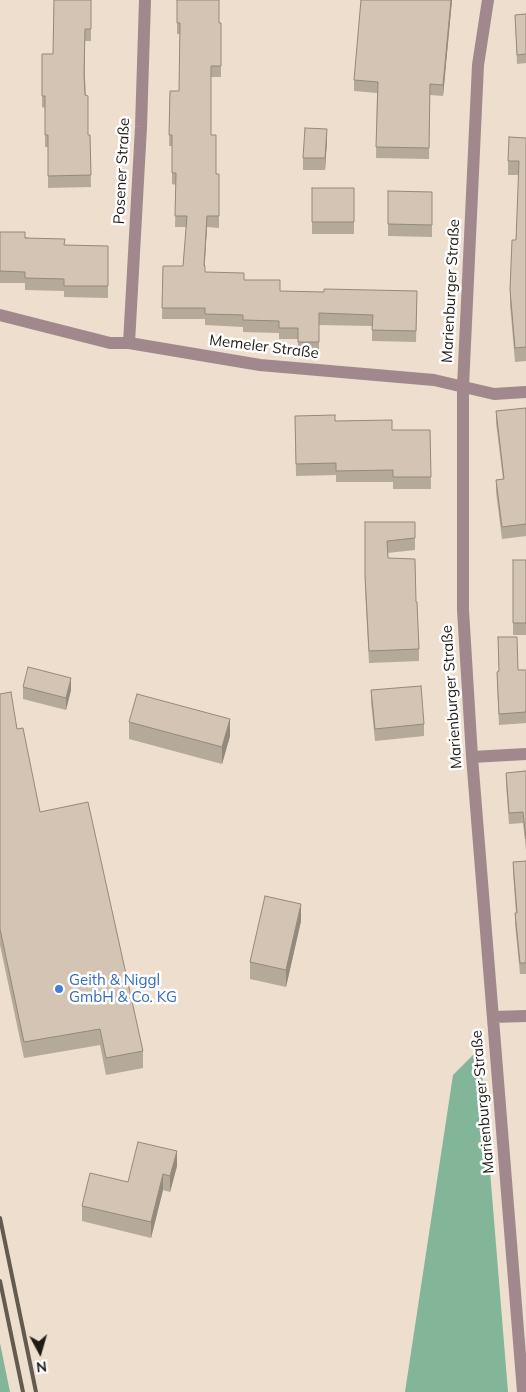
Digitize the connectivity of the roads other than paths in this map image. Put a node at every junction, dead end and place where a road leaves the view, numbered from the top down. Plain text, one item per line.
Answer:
1 (146, 0) edge
2 (488, 0) edge
3 (0, 315) edge
4 (129, 343) junction
5 (463, 387) junction
6 (526, 392) edge
7 (526, 754) edge
8 (472, 757) junction
9 (526, 1016) edge
10 (493, 1018) junction
11 (520, 1279) edge
12 (523, 1392) edge

1 - 4 street, Posener Straße
2 - 5 street, Marienburger Straße
3 - 4 street, Memeler Straße
4 - 5 street, Memeler Straße
5 - 6 street, Memeler Straße
5 - 8 street, Marienburger Straße
7 - 8 street
8 - 10 street, Marienburger Straße
9 - 10 street
10 - 11 street, Marienburger Straße
11 - 12 street, Marienburger Straße

